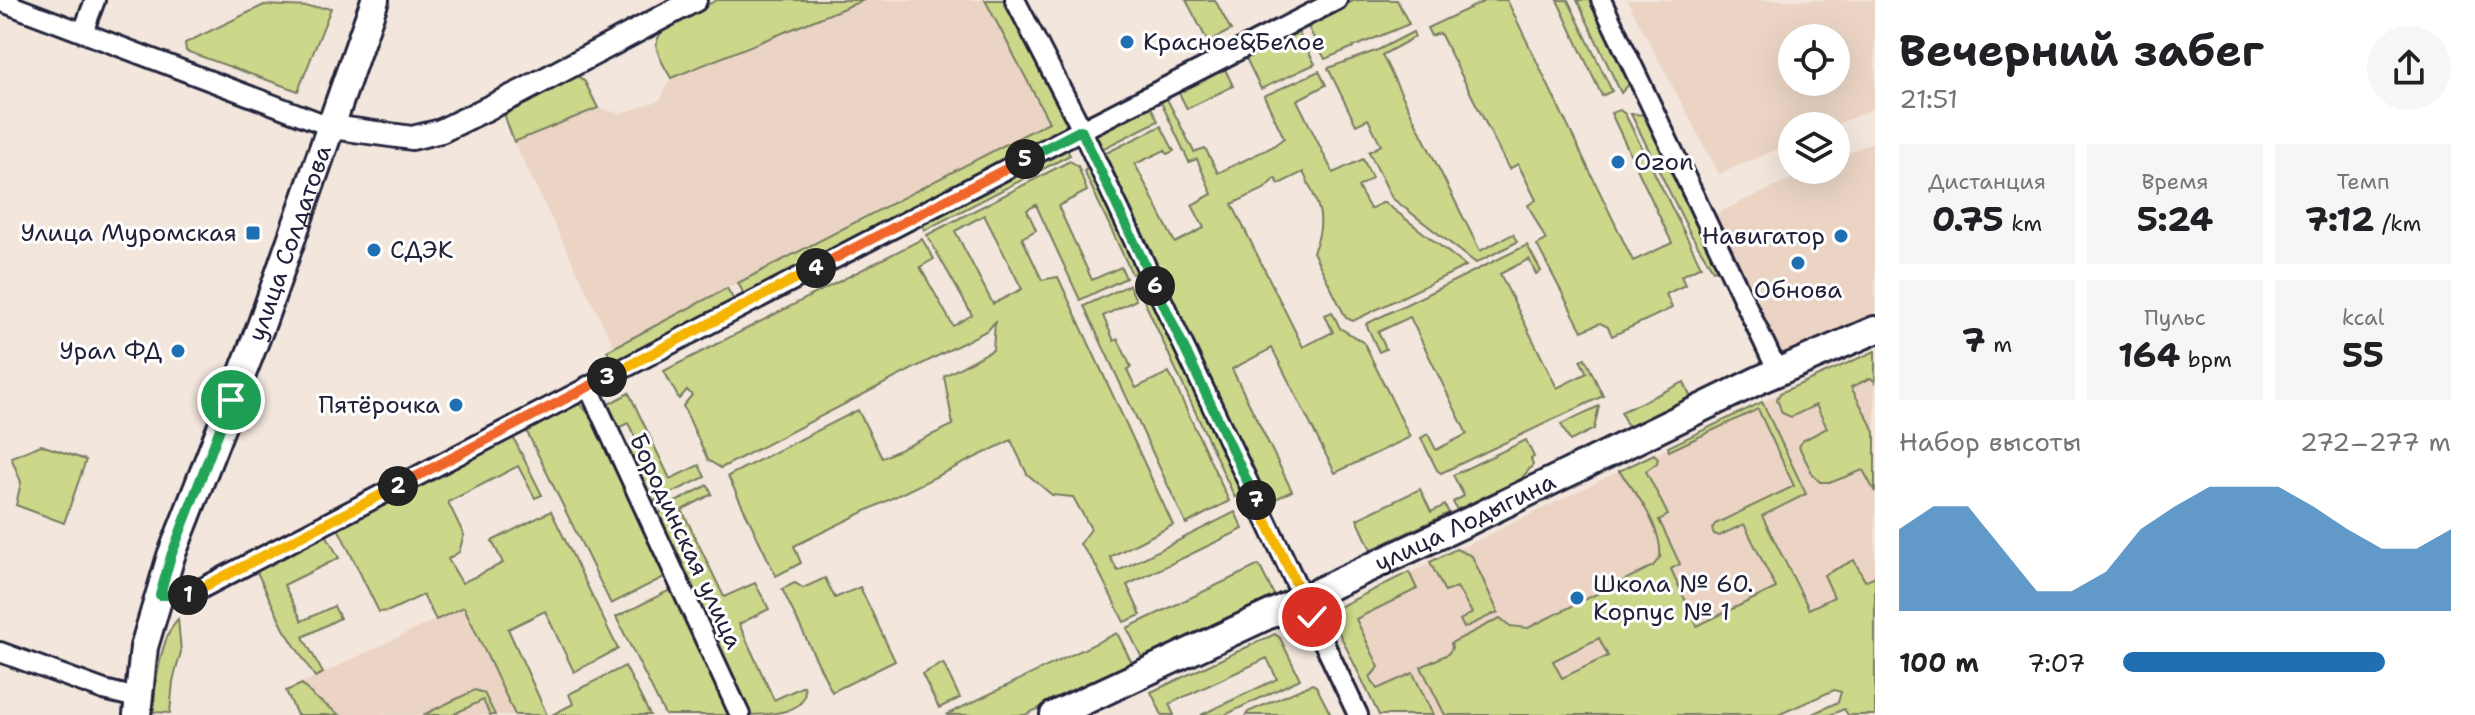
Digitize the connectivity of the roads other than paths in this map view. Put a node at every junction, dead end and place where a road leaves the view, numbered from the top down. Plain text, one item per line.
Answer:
1 (95, 0) edge
2 (375, 0) edge
3 (695, 0) edge
4 (1015, 0) edge
5 (1337, 0) edge
6 (1601, 0) edge
7 (0, 1) edge
8 (83, 32) junction
9 (332, 127) junction
10 (1081, 130) junction
11 (1875, 330) edge
12 (1778, 372) junction
13 (588, 386) junction
14 (160, 595) junction
15 (1303, 599) junction
16 (0, 652) edge
17 (137, 706) edge
18 (740, 715) edge
19 (1054, 715) edge
20 (1358, 715) edge

1 - 8 street
2 - 9 main road, улица Солдатова
3 - 9 street
4 - 10 street
5 - 10 street
6 - 12 street
7 - 8 street
8 - 9 street
9 - 14 main road, улица Солдатова
10 - 13 street
10 - 15 street
11 - 12 main road, улица Лодыгина
12 - 15 main road, улица Лодыгина
13 - 14 street
13 - 18 street, Бородинская улица
14 - 17 main road, улица Солдатова
15 - 19 main road, улица Лодыгина
15 - 20 street
16 - 17 street

